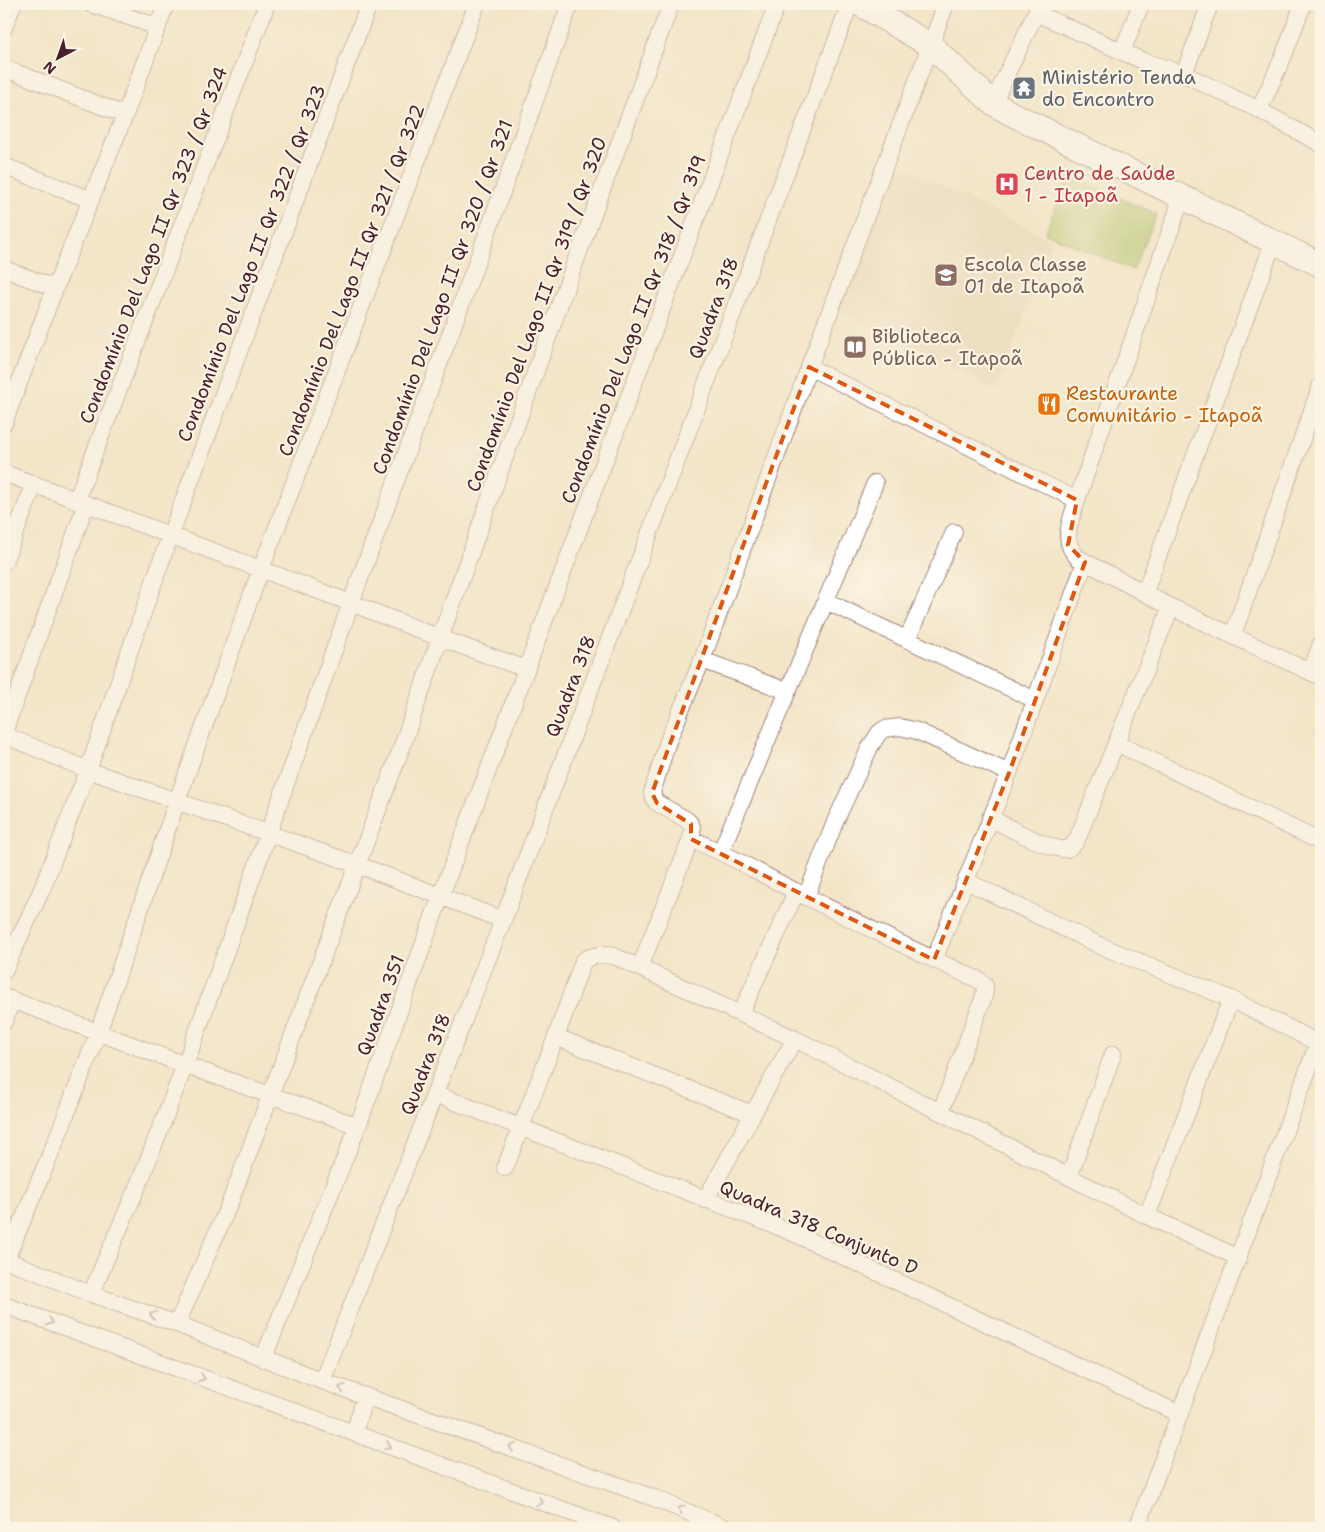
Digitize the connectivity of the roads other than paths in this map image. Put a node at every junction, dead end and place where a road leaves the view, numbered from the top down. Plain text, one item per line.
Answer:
1 (13, 4) edge
2 (92, 4) edge
3 (166, 4) edge
4 (267, 4) edge
5 (369, 4) edge
6 (477, 4) edge
7 (570, 4) edge
8 (671, 4) edge
9 (777, 4) edge
10 (850, 4) edge
11 (860, 4) edge
12 (946, 4) edge
13 (1141, 4) edge
14 (1210, 4) edge
15 (1303, 4) edge
16 (1038, 9) edge
17 (158, 27) junction
18 (4, 28) edge
19 (930, 45) junction
20 (1122, 52) junction
21 (4, 68) edge
22 (1184, 74) junction
23 (993, 102) junction
24 (1259, 110) junction
25 (125, 115) junction
26 (1321, 144) edge
27 (4, 166) edge
28 (1182, 197) junction
29 (92, 200) junction
30 (1273, 243) junction
31 (1321, 265) edge
32 (4, 269) edge
33 (55, 288) junction
34 (809, 367) junction
35 (1321, 385) edge
36 (10, 388) edge
37 (4, 423) edge
38 (4, 474) edge
39 (875, 483) dead end
40 (34, 484) junction
41 (1077, 500) junction
42 (81, 502) junction
43 (954, 532) dead end
44 (170, 536) junction
45 (4, 562) edge
46 (1085, 562) junction
47 (261, 569) junction
48 (1145, 592) junction
49 (826, 601) junction
50 (351, 603) junction
51 (1171, 607) junction
52 (1233, 635) junction
53 (440, 638) junction
54 (907, 640) junction
55 (1321, 644) edge
56 (702, 660) junction
57 (526, 669) junction
58 (1316, 675) edge
59 (787, 691) junction
60 (1035, 700) junction
61 (4, 734) edge
62 (1116, 743) junction
63 (88, 770) junction
64 (1009, 773) junction
65 (177, 801) junction
66 (990, 818) junction
67 (268, 834) junction
68 (691, 839) junction
69 (1321, 842) edge
70 (721, 851) junction
71 (358, 865) junction
72 (966, 881) junction
73 (801, 894) junction
74 (440, 898) junction
75 (503, 920) junction
76 (934, 960) junction
77 (640, 967) junction
78 (4, 971) edge
79 (8, 999) edge
80 (1231, 999) junction
81 (741, 1013) junction
82 (4, 1022) edge
83 (98, 1033) junction
84 (556, 1038) junction
85 (795, 1039) junction
86 (1320, 1039) edge
87 (1114, 1054) dead end
88 (185, 1065) junction
89 (435, 1094) junction
90 (272, 1095) junction
91 (941, 1111) junction
92 (752, 1114) junction
93 (358, 1126) junction
94 (522, 1128) junction
95 (505, 1168) dead end
96 (1069, 1177) junction
97 (705, 1200) junction
98 (1147, 1216) junction
99 (1239, 1258) junction
100 (5, 1260) edge
101 (91, 1294) junction
102 (4, 1305) edge
103 (177, 1324) junction
104 (263, 1359) junction
105 (322, 1381) junction
106 (365, 1396) junction
107 (1180, 1414) junction
108 (354, 1433) junction
109 (613, 1528) edge
110 (726, 1528) edge
111 (1137, 1528) edge

1 - 18 street
2 - 17 street
3 - 17 street
4 - 42 street, Condomínio Del Lago II Qr 323 / Qr 324
5 - 44 street, Condomínio Del Lago II Qr 322 / Qr 323
6 - 47 street, Condomínio Del Lago II Qr 321 / Qr 322
7 - 50 street, Condomínio Del Lago II Qr 320 / Qr 321
8 - 53 street, Condomínio Del Lago II Qr 319 / Qr 320
9 - 57 street, Condomínio Del Lago II Qr 318 / Qr 319
10 - 75 street, Quadra 318
11 - 19 street
12 - 19 street
13 - 20 street
14 - 22 street
15 - 24 street
16 - 20 street
16 - 23 street
17 - 25 street
19 - 23 street
19 - 34 street
20 - 22 street
21 - 25 street
22 - 24 street
23 - 28 street
24 - 26 street
25 - 29 street
27 - 29 street
28 - 30 street
28 - 41 street
29 - 33 street
30 - 31 street
30 - 48 street
32 - 33 street
33 - 36 street
34 - 41 street
34 - 56 street
35 - 52 street
36 - 37 street
38 - 40 street
39 - 49 street
40 - 42 street
40 - 45 street
41 - 46 street
42 - 44 street
42 - 61 street, Condomínio Del Lago II Qr 323 / Qr 324
43 - 54 street
44 - 47 street
44 - 63 street, Condomínio Del Lago II Qr 322 / Qr 323
46 - 48 street
46 - 60 street
47 - 50 street
47 - 65 street, Condomínio Del Lago II Qr 321 / Qr 322
48 - 51 street
49 - 54 street
49 - 59 street
50 - 53 street
50 - 67 street, Condomínio Del Lago II Qr 320 / Qr 321
51 - 52 street
51 - 62 street
52 - 58 street
53 - 57 street
53 - 71 street, Condomínio Del Lago II Qr 319 / Qr 320
54 - 60 street
55 - 58 street
56 - 59 street
56 - 68 street
57 - 74 street, Condomínio Del Lago II Qr 318 / Qr 319
59 - 70 street
60 - 64 street
61 - 63 street
62 - 66 street
62 - 69 street
63 - 65 street
63 - 78 street, Condomínio Del Lago II Qr 322 / Qr 323
64 - 66 street
64 - 73 street
65 - 67 street
65 - 83 street, Condomínio Del Lago II Qr 321 / Qr 322
66 - 72 street
67 - 71 street
67 - 88 street, Condomínio Del Lago II Qr 320 / Qr 321
68 - 70 street
68 - 77 street
70 - 73 street
71 - 74 street
71 - 90 street, Condomínio Del Lago II Qr 319 / Qr 320
72 - 76 street
72 - 80 street
73 - 76 street
73 - 81 street
74 - 75 street
74 - 93 street, Quadra 351
75 - 89 street, Quadra 318
76 - 91 street
77 - 81 street
77 - 84 street
79 - 82 street
79 - 83 street
80 - 86 street
80 - 98 street
81 - 85 street
83 - 88 street
83 - 100 street, Condomínio Del Lago II Qr 321 / Qr 322
84 - 92 street
84 - 94 street
85 - 91 street
85 - 92 street
86 - 99 street
87 - 96 street
88 - 90 street
88 - 101 street, Condomínio Del Lago II Qr 320 / Qr 321
89 - 94 street, Quadra 318 Conjunto D
89 - 105 street, Quadra 318
90 - 93 street
90 - 103 street, Condomínio Del Lago II Qr 319 / Qr 320
91 - 96 street
92 - 97 street
93 - 104 street, Quadra 351
94 - 95 street
94 - 97 street, Quadra 318 Conjunto D
96 - 98 street
97 - 107 street, Quadra 318 Conjunto D
98 - 99 street
99 - 107 street
100 - 101 street
103 -> 101 street
102 -> 108 street
103 - 104 street
104 - 105 street
106 -> 105 street
106 - 108 street
110 -> 106 street
107 - 111 street
108 -> 109 street

